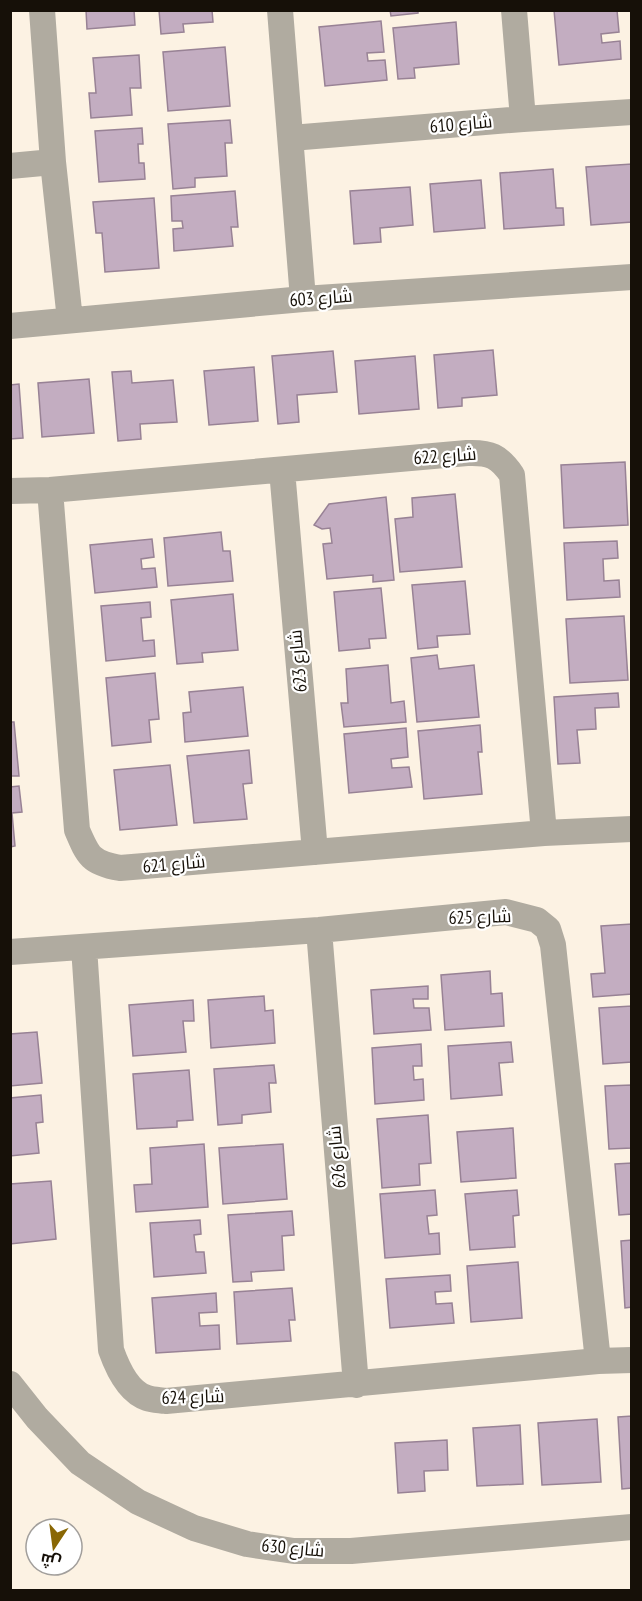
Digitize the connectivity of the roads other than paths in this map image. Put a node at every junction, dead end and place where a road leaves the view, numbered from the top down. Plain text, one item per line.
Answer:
1 (42, 10) edge
2 (280, 10) edge
3 (514, 10) edge
4 (632, 112) edge
5 (523, 119) junction
6 (291, 138) junction
7 (53, 162) junction
8 (10, 165) edge
9 (632, 277) edge
10 (303, 299) junction
11 (70, 320) junction
12 (10, 326) edge
13 (282, 470) junction
14 (50, 490) junction
15 (10, 491) edge
16 (632, 829) edge
17 (544, 834) junction
18 (315, 852) junction
19 (319, 930) junction
20 (84, 947) junction
21 (10, 952) edge
22 (632, 1360) edge
23 (598, 1361) junction
24 (10, 1384) edge
25 (356, 1385) junction
26 (632, 1527) edge

1 - 7 street
2 - 6 street
3 - 5 street
4 - 5 street, شارع 610
5 - 6 street, شارع 610
6 - 10 street
7 - 8 street
7 - 11 street
9 - 10 street, شارع 603
10 - 11 street, شارع 603
11 - 12 street, شارع 603
13 - 14 street, شارع 622
13 - 17 street, شارع 622
13 - 18 street, شارع 623
14 - 15 street, شارع 622
14 - 18 street, شارع 621
16 - 17 street, شارع 621
17 - 18 street, شارع 621
19 - 20 street, شارع 625
19 - 23 street, شارع 625
19 - 25 street, شارع 626
20 - 21 street, شارع 625
20 - 25 street, شارع 624
22 - 23 street, شارع 624
23 - 25 street, شارع 624
24 - 26 street, شارع 630

